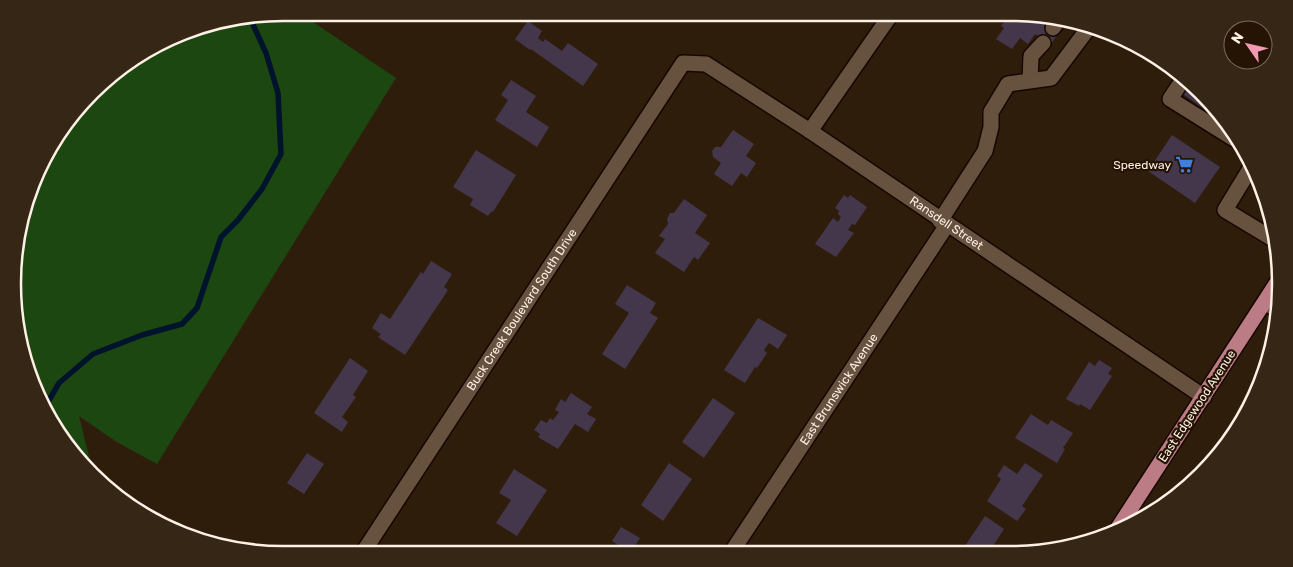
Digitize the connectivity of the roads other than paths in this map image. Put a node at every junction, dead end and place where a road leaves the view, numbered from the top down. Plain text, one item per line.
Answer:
1 (886, 21) edge
2 (1085, 32) edge
3 (1043, 43) dead end
4 (683, 63) joint
5 (1030, 80) junction
6 (1180, 84) edge
7 (810, 131) junction
8 (1224, 133) edge
9 (1247, 173) edge
10 (943, 223) junction
11 (1268, 236) edge
12 (1270, 305) edge
13 (1204, 398) junction
14 (1123, 520) edge
15 (367, 546) edge
16 (735, 546) edge

1 - 7 street
2 - 5 street, East Brunswick Avenue
3 - 5 street
4 - 7 street, Ransdell Street
4 - 15 street, Buck Creek Boulevard South Drive
5 - 10 street, East Brunswick Avenue
6 - 8 street
7 - 10 street, Ransdell Street
9 - 11 street
10 - 13 street, Ransdell Street
10 - 16 street, East Brunswick Avenue
12 - 13 main road, East Edgewood Avenue
13 - 14 main road, East Edgewood Avenue

